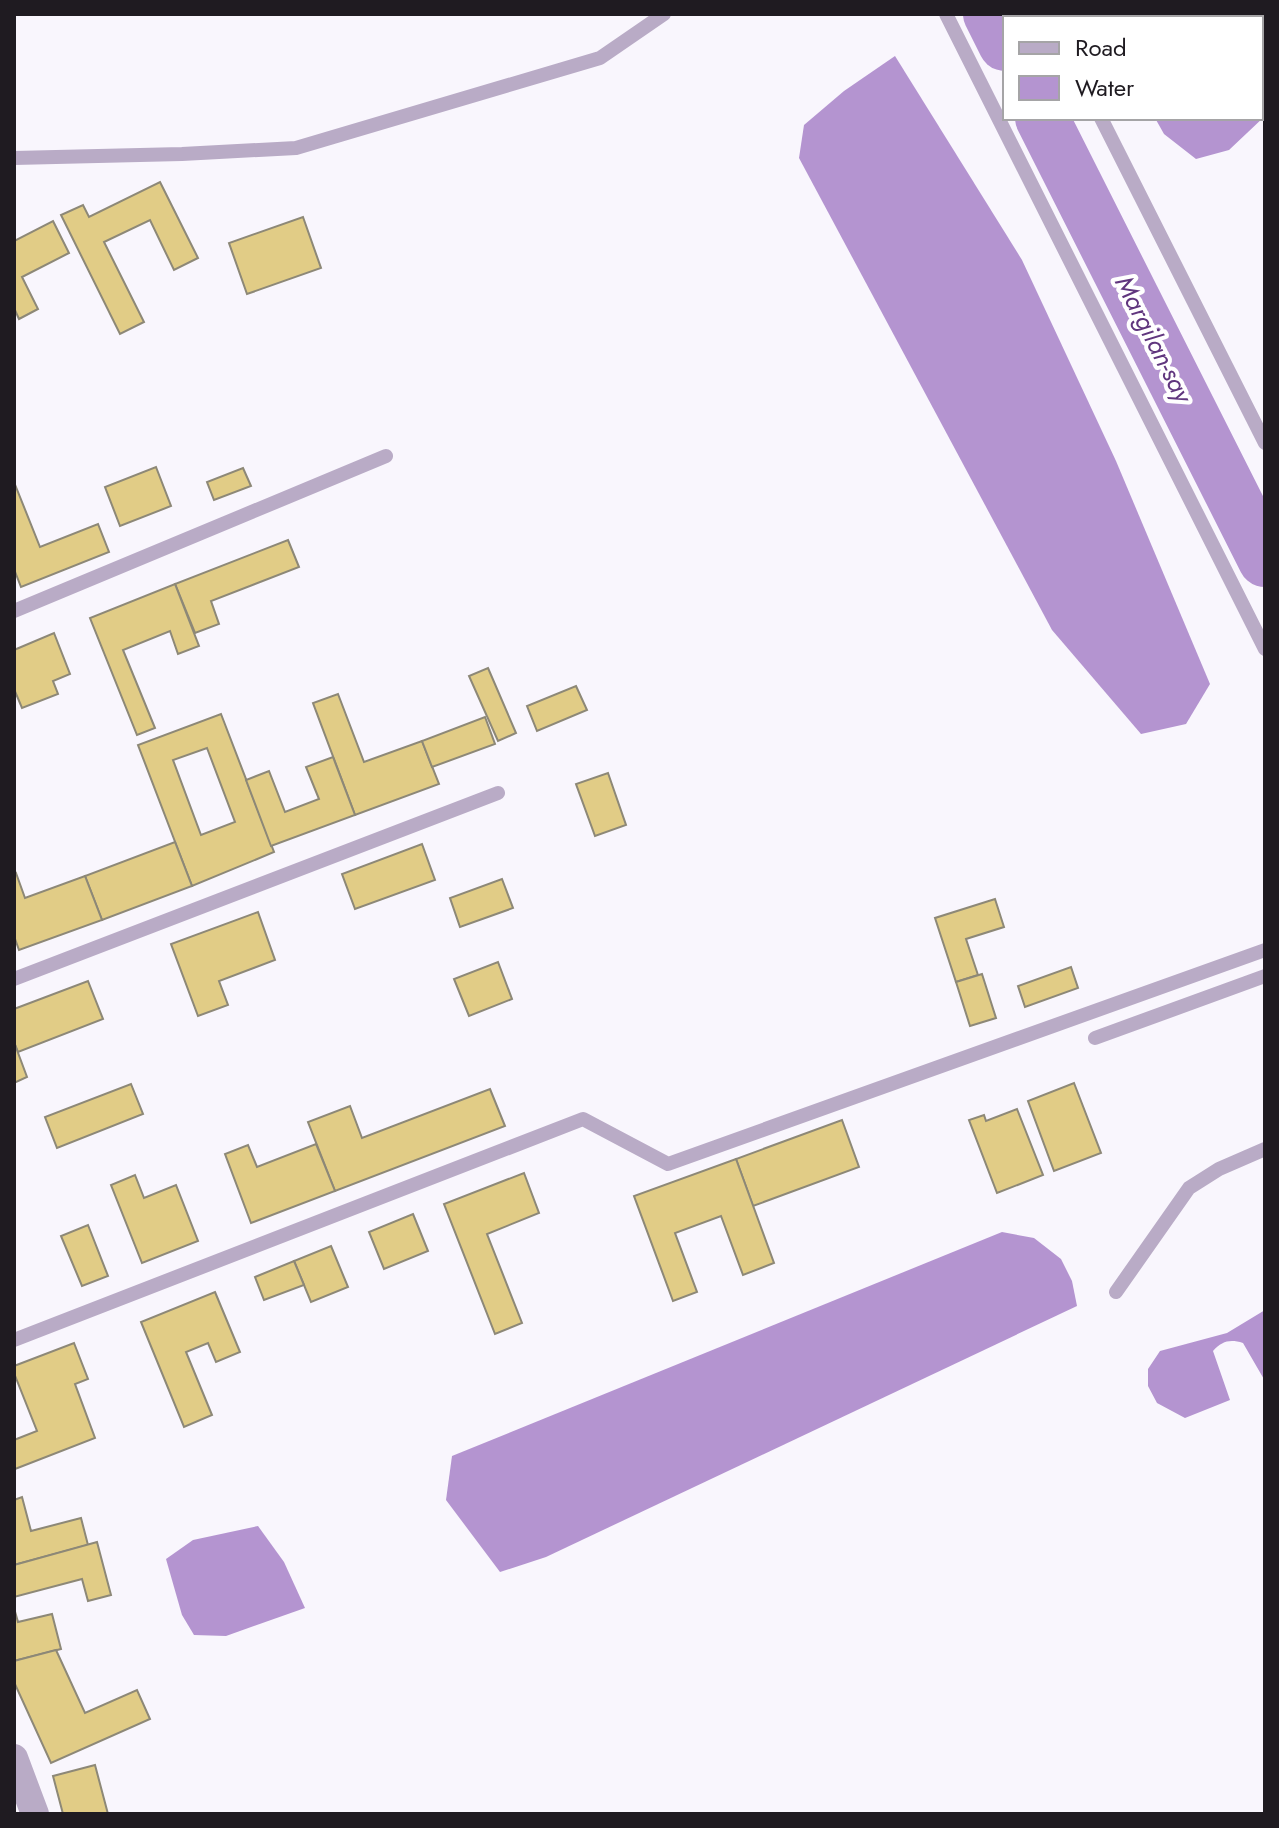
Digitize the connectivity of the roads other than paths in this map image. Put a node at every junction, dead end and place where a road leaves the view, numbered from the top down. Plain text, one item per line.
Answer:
1 (664, 14) edge
2 (946, 14) edge
3 (1102, 120) edge
4 (14, 158) edge
5 (1265, 443) edge
6 (386, 456) dead end
7 (14, 611) edge
8 (1265, 649) edge
9 (498, 793) dead end
10 (1265, 950) edge
11 (1265, 976) edge
12 (14, 979) edge
13 (1095, 1038) dead end
14 (1265, 1149) edge
15 (1116, 1292) dead end
16 (14, 1340) edge
17 (14, 1758) edge
18 (35, 1814) edge

1 - 4 lane
2 - 8 lane
3 - 5 lane
6 - 7 lane
9 - 12 lane
10 - 16 lane
11 - 13 lane
14 - 15 lane
17 - 18 street

